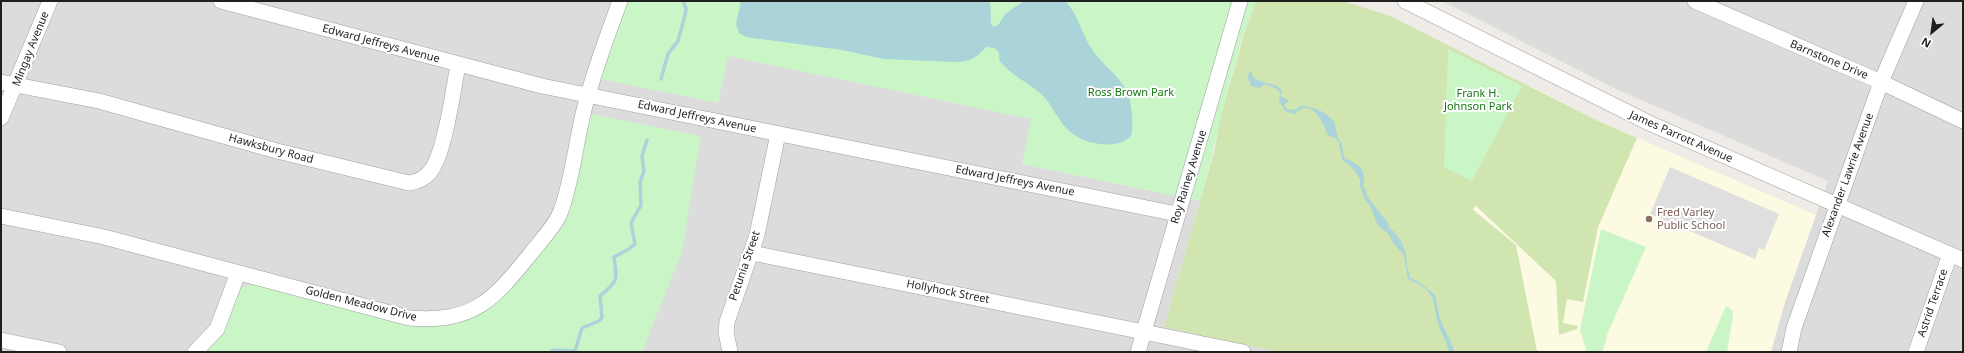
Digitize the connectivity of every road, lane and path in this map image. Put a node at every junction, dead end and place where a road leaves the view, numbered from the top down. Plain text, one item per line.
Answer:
1 (50, 1) edge
2 (221, 1) edge
3 (620, 1) edge
4 (1405, 1) edge
5 (1695, 1) edge
6 (1916, 1) edge
7 (1240, 3) edge
8 (458, 65) junction
9 (1, 82) edge
10 (1881, 82) junction
11 (16, 85) junction
12 (588, 95) junction
13 (1, 118) edge
14 (1963, 121) edge
15 (778, 134) junction
16 (1836, 206) junction
17 (1177, 214) junction
18 (1, 216) edge
19 (752, 253) junction
20 (1957, 257) edge
21 (238, 273) junction
22 (1144, 332) junction
23 (1, 340) edge
24 (59, 352) edge
25 (195, 352) edge
26 (730, 352) edge
27 (1138, 352) edge
28 (1244, 352) edge
29 (1789, 352) edge
30 (1916, 352) edge

1 - 11 street, Mingay Avenue
2 - 8 street, Edward Jeffreys Avenue
3 - 12 street, Golden Meadow Drive
4 - 16 street, James Parrott Avenue
5 - 10 street, Barnstone Drive
6 - 10 street, Alexander Lawrie Avenue
7 - 17 street, Roy Rainey Avenue
8 - 11 street, Hawksbury Road
8 - 12 street, Edward Jeffreys Avenue
9 - 11 street, Hawksbury Road
10 - 14 street, Barnstone Drive
10 - 16 street, Alexander Lawrie Avenue
11 - 13 street, Mingay Avenue
12 - 15 street, Edward Jeffreys Avenue
12 - 21 street, Golden Meadow Drive
15 - 17 street, Edward Jeffreys Avenue
15 - 19 street, Petunia Street
16 - 20 street, James Parrott Avenue
16 - 29 street, Alexander Lawrie Avenue
17 - 22 street, Roy Rainey Avenue
18 - 21 street, Golden Meadow Drive
19 - 22 street, Hollyhock Street
19 - 26 street, Petunia Street
20 - 30 street, Astrid Terrace
21 - 25 street
22 - 27 street, Roy Rainey Avenue
22 - 28 street, Hollyhock Street
23 - 24 street

